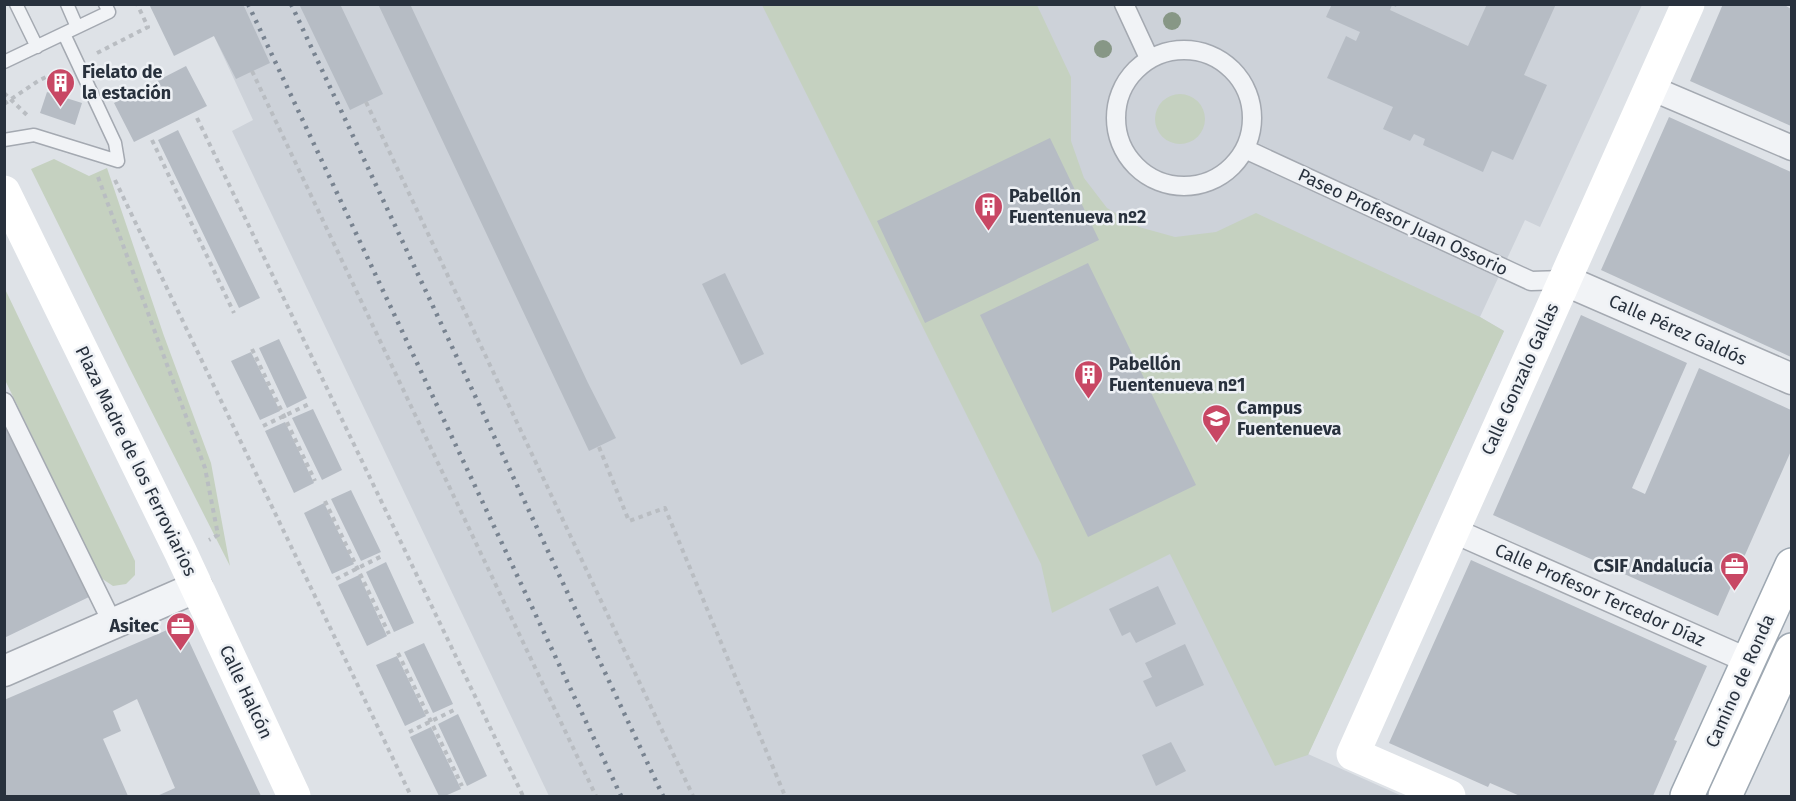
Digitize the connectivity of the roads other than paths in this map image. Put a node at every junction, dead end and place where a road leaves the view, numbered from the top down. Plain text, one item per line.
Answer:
1 (16, 4) edge
2 (67, 4) edge
3 (105, 4) edge
4 (1124, 4) edge
5 (1688, 4) edge
6 (78, 27) junction
7 (64, 34) junction
8 (37, 47) junction
9 (1149, 58) junction
10 (4, 62) edge
11 (1651, 88) junction
12 (4, 140) edge
13 (1791, 148) edge
14 (1245, 149) junction
15 (4, 192) edge
16 (1564, 280) junction
17 (1791, 380) edge
18 (4, 402) edge
19 (1452, 530) junction
20 (1791, 565) edge
21 (197, 587) junction
22 (113, 624) junction
23 (1791, 650) edge
24 (1749, 661) junction
25 (4, 671) edge
26 (294, 796) edge
27 (1449, 796) edge
28 (1687, 796) edge
29 (1725, 796) edge

1 - 8 lane
2 - 6 lane
3 - 6 lane
4 - 9 street
5 - 11 main road, Calle Gonzalo Gallas
6 - 7 lane
7 - 8 lane
7 - 12 lane
8 - 10 lane
9 - 14 street
9 - 14 street
11 - 13 street
11 - 16 main road, Calle Gonzalo Gallas
14 - 16 street, Paseo Profesor Juan Ossorio
15 - 21 main road, Plaza Madre de los Ferroviarios
16 - 17 street, Calle Pérez Galdós
16 - 19 main road, Calle Gonzalo Gallas
18 - 22 street
19 - 24 street, Calle Profesor Tercedor Díaz
19 - 27 main road, Calle Gonzalo Gallas
20 - 24 main road, Camino de Ronda
21 - 22 street, Plaza Madre de los Ferroviarios
21 - 26 main road, Calle Halcón
22 - 25 street, Plaza Madre de los Ferroviarios
23 - 29 main road, Camino de Ronda
24 - 28 main road, Camino de Ronda

